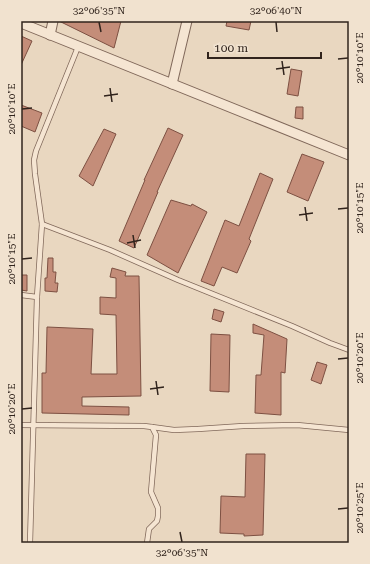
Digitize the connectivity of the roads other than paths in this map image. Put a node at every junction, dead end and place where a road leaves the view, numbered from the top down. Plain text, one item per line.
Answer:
1 (53, 21) edge
2 (187, 21) edge
3 (21, 23) edge
4 (50, 35) junction
5 (78, 46) junction
6 (172, 84) junction
7 (349, 155) edge
8 (42, 224) junction
9 (21, 295) edge
10 (37, 297) junction
11 (349, 350) edge
12 (21, 425) edge
13 (34, 425) junction
14 (152, 427) junction
15 (349, 430) edge
16 (30, 543) edge
17 (147, 543) edge

1 - 4 street
2 - 6 street
3 - 4 street
4 - 5 street
5 - 6 street
5 - 8 lane
6 - 7 street
8 - 10 lane
8 - 11 lane
9 - 10 lane
10 - 13 lane
12 - 13 lane
13 - 14 lane
13 - 16 lane
14 - 15 lane
14 - 17 lane

